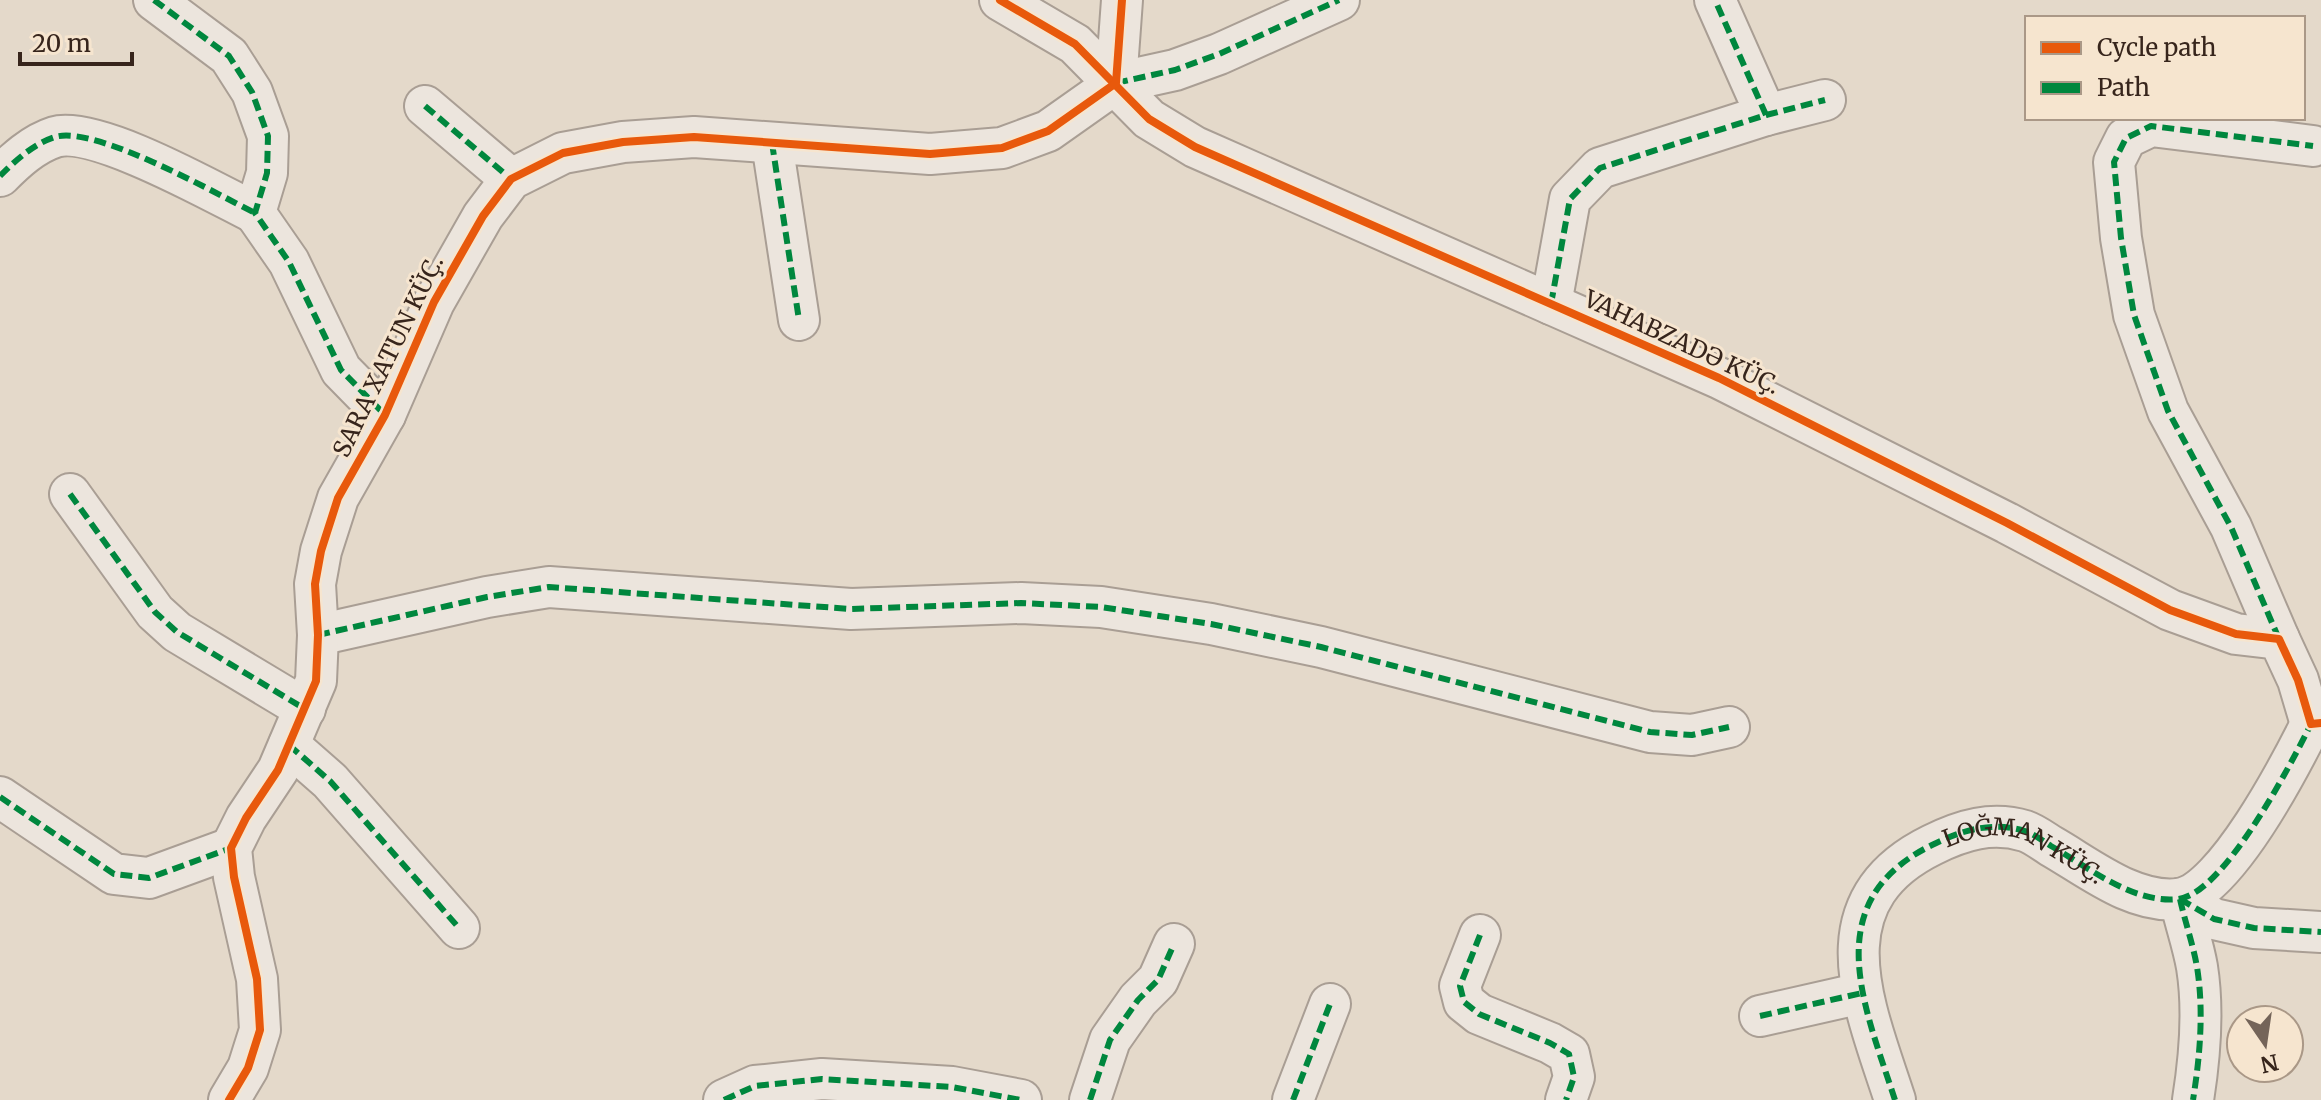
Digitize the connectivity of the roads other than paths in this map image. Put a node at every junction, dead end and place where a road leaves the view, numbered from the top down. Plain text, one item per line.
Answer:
1 (154, 0) edge
2 (1000, 0) edge
3 (1122, 0) edge
4 (1339, 0) edge
5 (1715, 0) edge
6 (1116, 83) junction
7 (1825, 100) dead end
8 (425, 106) dead end
9 (1766, 115) junction
10 (772, 143) junction
11 (2313, 146) dead end
12 (0, 176) edge
13 (511, 179) junction
14 (255, 213) junction
15 (1551, 304) junction
16 (799, 320) dead end
17 (385, 415) junction
18 (70, 494) dead end
19 (318, 635) junction
20 (2279, 639) junction
21 (305, 709) junction
22 (2316, 724) edge
23 (1729, 727) dead end
24 (289, 745) junction
25 (0, 797) edge
26 (231, 848) junction
27 (2180, 899) junction
28 (459, 928) dead end
29 (2321, 932) edge
30 (1480, 935) dead end
31 (1174, 944) dead end
32 (1862, 993) junction
33 (1330, 1004) dead end
34 (1760, 1016) dead end
35 (229, 1100) edge
36 (724, 1100) edge
37 (1021, 1100) edge
38 (1090, 1100) edge
39 (1293, 1100) edge
40 (1566, 1100) edge
41 (1895, 1100) edge
42 (2193, 1100) edge

1 - 14 street
2 - 6 street, VAHABZADƏ KÜÇ.
3 - 6 street
4 - 6 street
5 - 9 street
6 - 10 street, SARA XATUN KÜÇ.
6 - 15 street, VAHABZADƏ KÜÇ.
7 - 9 street
8 - 13 street
9 - 15 street
10 - 13 street, SARA XATUN KÜÇ.
10 - 16 street
11 - 20 street
12 - 14 street
13 - 17 street, SARA XATUN KÜÇ.
14 - 17 street
15 - 20 street, VAHABZADƏ KÜÇ.
17 - 19 street, SARA XATUN KÜÇ.
18 - 21 street
19 - 21 street, SARA XATUN KÜÇ.
19 - 23 street
20 - 22 street
21 - 24 street, SARA XATUN KÜÇ.
22 - 27 street
24 - 26 street, SARA XATUN KÜÇ.
24 - 28 street
25 - 26 street
26 - 35 street
27 - 29 street
27 - 32 street, LOĞMAN KÜÇ.
27 - 42 street
30 - 40 street
31 - 38 street
32 - 34 street
32 - 41 street, LOĞMAN KÜÇ.
33 - 39 street
36 - 37 street

